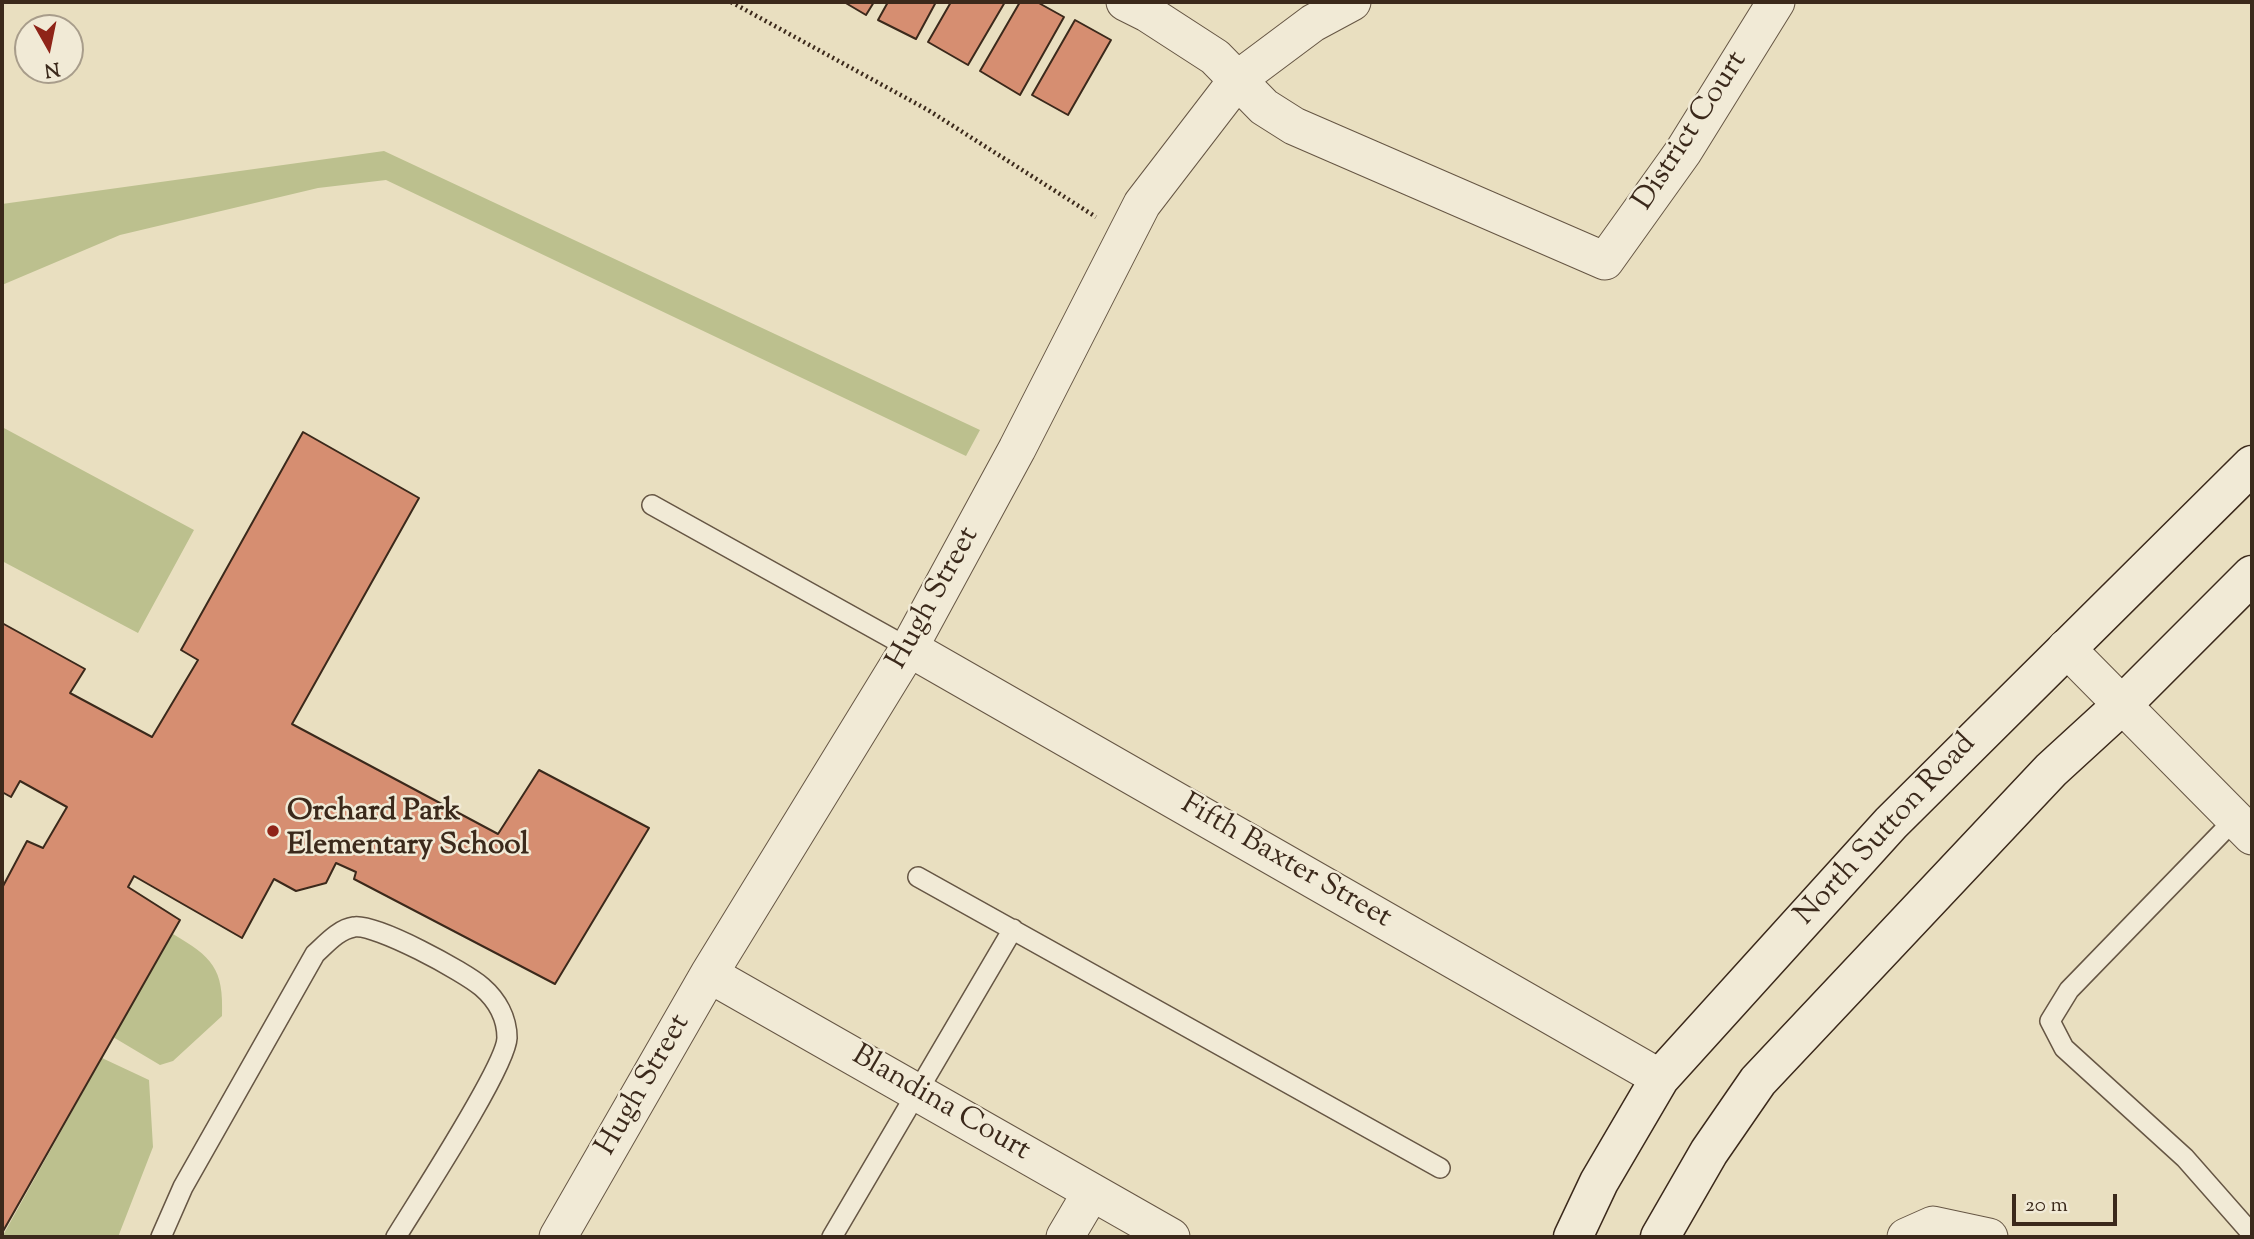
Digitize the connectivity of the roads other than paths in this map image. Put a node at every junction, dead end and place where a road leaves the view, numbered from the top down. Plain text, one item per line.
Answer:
1 (1352, 2) edge
2 (1776, 2) edge
3 (1142, 5) edge
4 (1238, 79) junction
5 (2252, 465) edge
6 (652, 505) dead end
7 (2252, 575) edge
8 (909, 648) junction
9 (2066, 648) junction
10 (2122, 705) junction
11 (2244, 827) edge
12 (918, 877) dead end
13 (1013, 929) junction
14 (709, 974) junction
15 (1660, 1078) junction
16 (917, 1090) junction
17 (1440, 1168) dead end
18 (1091, 1193) junction
19 (2252, 1234) edge
20 (161, 1237) edge
21 (396, 1237) edge
22 (558, 1237) edge
23 (832, 1237) edge
24 (1065, 1237) edge
25 (1171, 1237) edge
26 (1573, 1237) edge
27 (1660, 1237) edge
28 (1906, 1237) edge
29 (1989, 1237) edge

1 - 4 street, Hugh Street
2 - 4 street, District Court
3 - 4 street
4 - 8 street, Hugh Street
5 - 9 main road, North Sutton Road
6 - 8 lane
7 - 10 main road
8 - 14 street, Hugh Street
8 - 15 street, Fifth Baxter Street
9 - 10 street
9 - 15 main road, North Sutton Road
10 - 11 street
10 - 27 main road
11 - 19 lane
12 - 13 lane
13 - 16 lane
13 - 17 lane
14 - 16 street, Blandina Court
14 - 22 street, Hugh Street
15 - 26 main road, North Sutton Road
16 - 18 street, Blandina Court
16 - 23 lane
18 - 24 street
18 - 25 street, Blandina Court
20 - 21 lane
28 - 29 street

